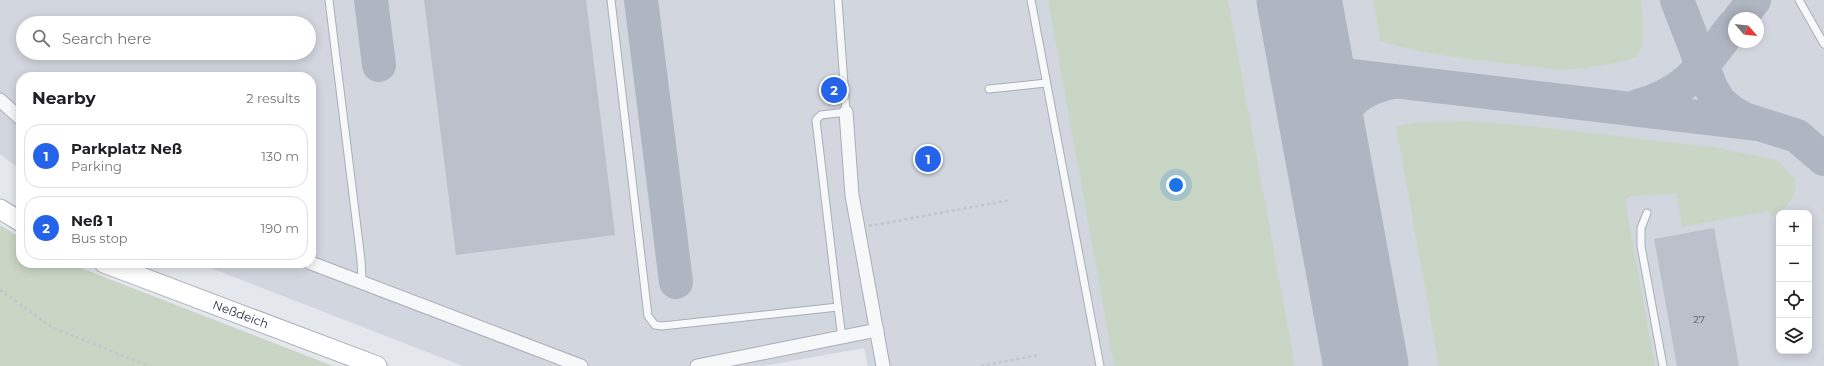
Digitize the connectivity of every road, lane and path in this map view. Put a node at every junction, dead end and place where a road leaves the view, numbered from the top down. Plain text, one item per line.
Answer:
1 (329, 0) edge
2 (611, 0) edge
3 (838, 0) edge
4 (1032, 0) edge
5 (1799, 0) edge
6 (1824, 44) edge
7 (1046, 83) junction
8 (990, 89) dead end
9 (0, 100) edge
10 (846, 112) junction
11 (16, 114) edge
12 (1010, 200) dead end
13 (0, 210) edge
14 (1647, 213) dead end
15 (16, 219) edge
16 (858, 228) junction
17 (316, 265) edge
18 (117, 268) edge
19 (362, 281) junction
20 (0, 290) edge
21 (838, 307) junction
22 (877, 330) junction
23 (842, 338) junction
24 (1039, 355) dead end
25 (149, 366) edge
26 (378, 366) edge
27 (581, 366) edge
28 (697, 366) edge
29 (883, 366) edge
30 (981, 366) edge
31 (1100, 366) edge
32 (1663, 366) edge

1 - 19 lane
2 - 21 lane
3 - 10 lane
4 - 7 lane
5 - 6 lane
7 - 8 lane
7 - 31 lane
9 - 11 street
10 - 16 street
10 - 21 lane
12 - 16 path
13 - 15 street
14 - 32 lane
16 - 22 street
17 - 19 street
18 - 26 street, Neßdeich
19 - 27 street
20 - 25 path
21 - 23 lane
22 - 23 street
22 - 29 street
23 - 28 street
24 - 30 path

